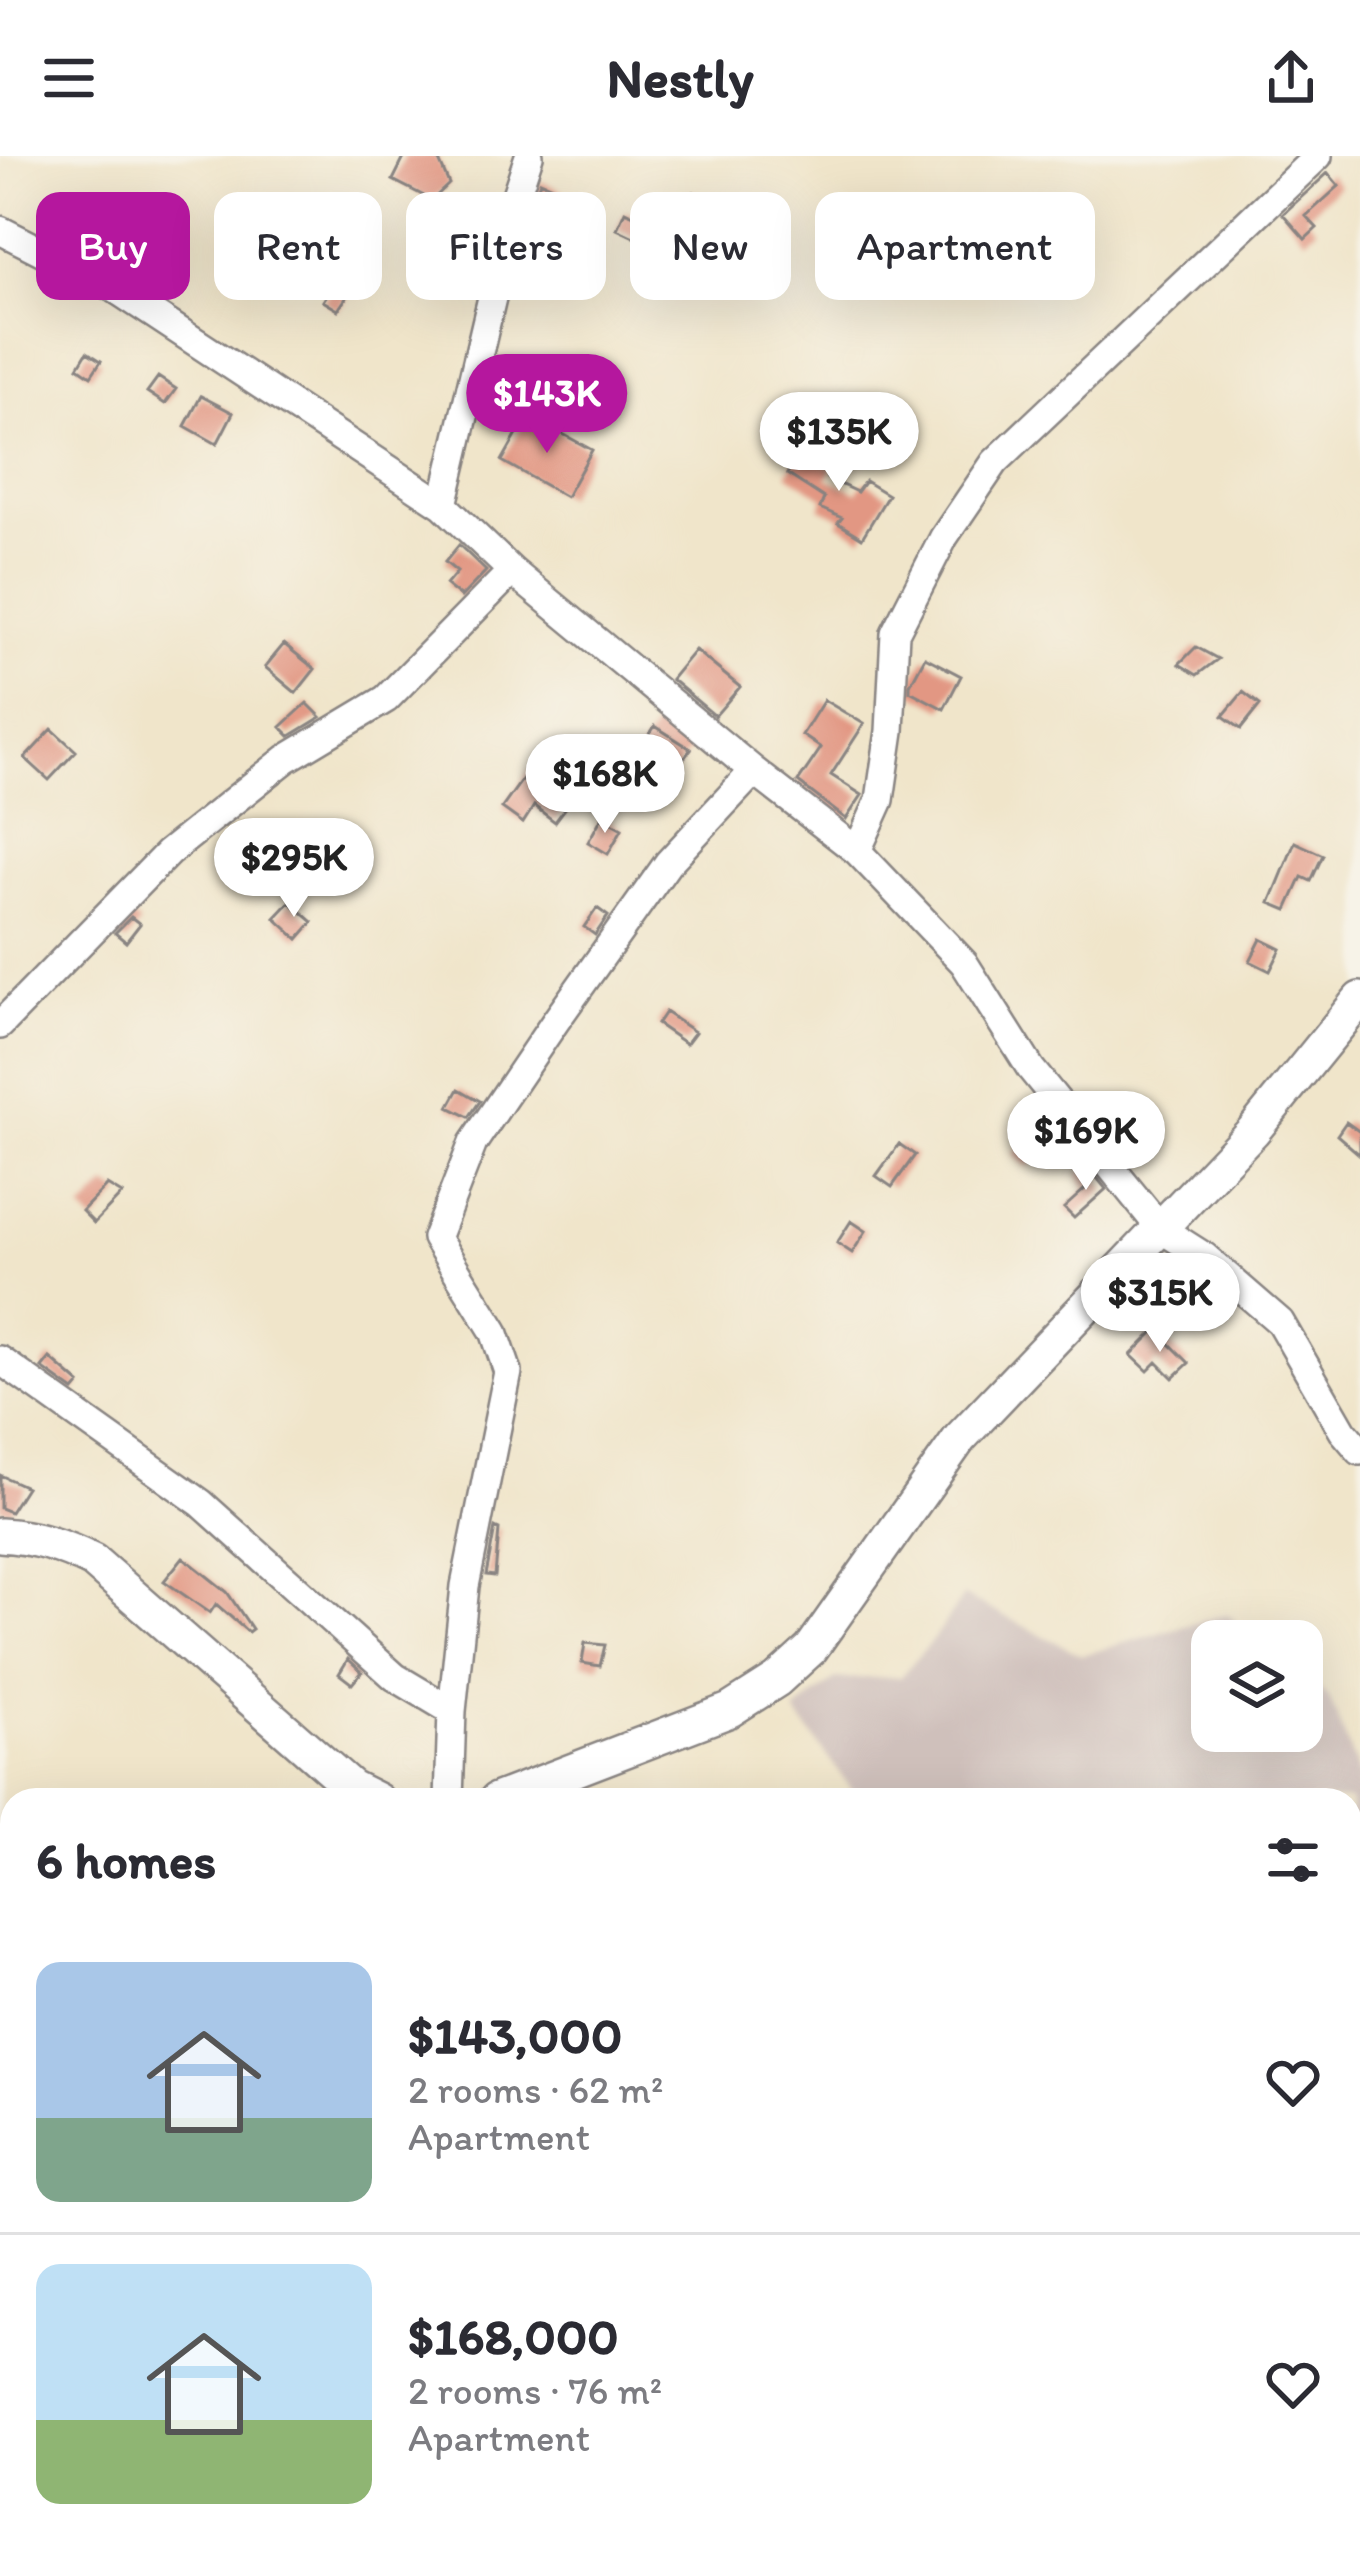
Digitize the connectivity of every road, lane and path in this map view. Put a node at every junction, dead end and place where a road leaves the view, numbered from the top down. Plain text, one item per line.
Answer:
1 (529, 156) edge
2 (1318, 156) edge
3 (0, 230) edge
4 (443, 506) junction
5 (512, 571) junction
6 (754, 771) junction
7 (857, 851) junction
8 (1360, 1000) edge
9 (0, 1025) edge
10 (1161, 1229) junction
11 (0, 1360) edge
12 (1360, 1451) edge
13 (0, 1535) edge
14 (452, 1711) junction
15 (352, 1788) edge
16 (449, 1788) edge
17 (527, 1788) edge

1 - 4 street
2 - 7 street
3 - 4 street
4 - 5 street
5 - 6 street
5 - 9 street
6 - 7 street
6 - 14 street
7 - 10 street
8 - 10 main road
10 - 12 street
10 - 17 main road
11 - 14 street
13 - 15 main road
14 - 16 street

